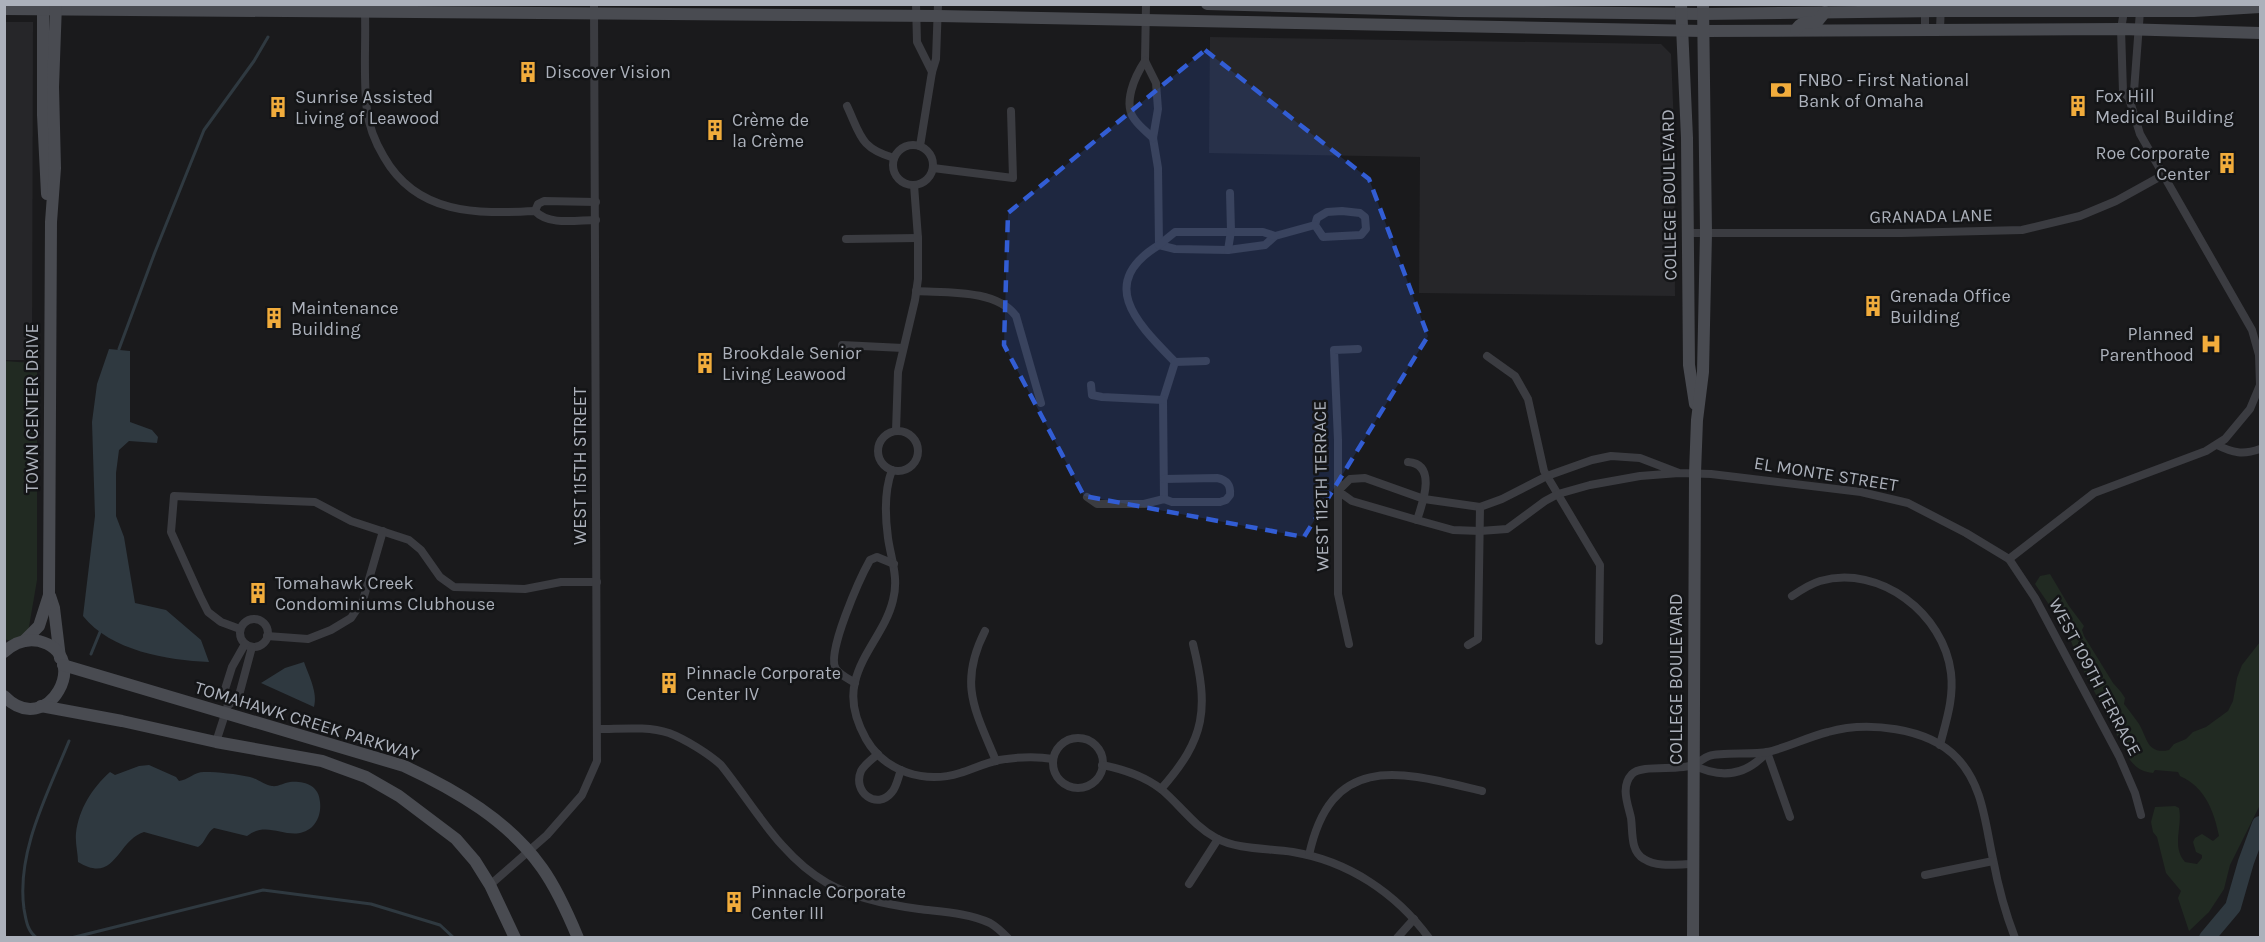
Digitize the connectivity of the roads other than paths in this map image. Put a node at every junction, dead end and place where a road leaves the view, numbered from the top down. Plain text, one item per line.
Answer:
1 (375, 4) edge
2 (1146, 4) edge
3 (1208, 4) edge
4 (49, 7) edge
5 (2260, 7) edge
6 (1460, 8) edge
7 (1484, 8) edge
8 (1925, 8) edge
9 (1941, 8) edge
10 (4, 9) edge
11 (594, 9) edge
12 (1681, 9) edge
13 (1703, 9) edge
14 (916, 10) edge
15 (938, 10) edge
16 (2124, 11) junction
17 (2140, 11) junction
18 (1825, 12) junction
19 (1852, 12) junction
20 (365, 13) junction
21 (1146, 19) junction
22 (1460, 27) junction
23 (1485, 27) junction
24 (1925, 29) junction
25 (1940, 29) junction
26 (2121, 29) junction
27 (2139, 29) junction
28 (1682, 30) junction
29 (1797, 30) junction
30 (1826, 30) junction
31 (1703, 31) junction
32 (2260, 33) edge
33 (1146, 61) junction
34 (932, 72) junction
35 (2129, 98) junction
36 (847, 106) dead end
37 (1011, 111) dead end
38 (1153, 138) junction
39 (920, 146) junction
40 (894, 158) junction
41 (933, 168) junction
42 (2163, 175) junction
43 (914, 185) junction
44 (1230, 193) dead end
45 (596, 201) junction
46 (535, 211) junction
47 (596, 220) junction
48 (1315, 225) junction
49 (1231, 231) junction
50 (1688, 233) junction
51 (1706, 233) junction
52 (1275, 236) junction
53 (918, 238) junction
54 (846, 239) dead end
55 (1159, 245) junction
56 (1228, 250) junction
57 (916, 291) junction
58 (842, 345) dead end
59 (903, 348) junction
60 (1358, 349) dead end
61 (1487, 356) dead end
62 (1206, 361) dead end
63 (1175, 362) junction
64 (1091, 385) dead end
65 (2260, 386) edge
66 (1162, 400) junction
67 (1041, 403) dead end
68 (1697, 420) junction
69 (896, 431) junction
70 (2217, 445) junction
71 (2260, 448) edge
72 (1408, 462) dead end
73 (892, 470) junction
74 (1679, 473) junction
75 (1695, 473) junction
76 (1546, 476) junction
77 (1164, 479) junction
78 (1338, 491) junction
79 (1558, 494) junction
80 (1087, 497) dead end
81 (1164, 499) junction
82 (1424, 499) junction
83 (1480, 507) junction
84 (1417, 520) junction
85 (383, 531) junction
86 (1479, 531) junction
87 (2009, 559) junction
88 (894, 564) junction
89 (597, 582) junction
90 (49, 595) junction
91 (1792, 596) dead end
92 (240, 629) junction
93 (985, 631) dead end
94 (267, 636) junction
95 (24, 641) junction
96 (1599, 641) dead end
97 (1193, 644) dead end
98 (1349, 644) dead end
99 (1468, 645) dead end
100 (248, 646) junction
101 (7, 648) edge
102 (62, 662) junction
103 (855, 683) junction
104 (4, 696) edge
105 (42, 706) junction
106 (227, 709) junction
107 (598, 729) junction
108 (216, 742) junction
109 (1940, 746) junction
110 (1767, 752) junction
111 (878, 754) junction
112 (1053, 759) junction
113 (996, 761) junction
114 (1102, 765) junction
115 (1693, 765) junction
116 (901, 770) junction
117 (1161, 789) junction
118 (1482, 791) dead end
119 (2141, 815) dead end
120 (1790, 817) dead end
121 (1218, 839) junction
122 (529, 852) junction
123 (1309, 855) junction
124 (1993, 861) junction
125 (1693, 864) junction
126 (1925, 875) dead end
127 (1189, 884) dead end
128 (490, 885) junction
129 (1414, 919) junction
130 (515, 938) edge
131 (578, 938) edge
132 (1008, 938) edge
133 (1397, 938) edge
134 (1429, 938) edge
135 (1693, 938) edge
136 (2015, 938) edge

1 - 20 main road
2 - 21 street
3 - 6 main road
4 - 10 main road
4 - 20 main road
4 - 90 main road, TOWN CENTER DRIVE
5 - 17 main road
6 - 7 main road
6 - 22 street
7 - 12 main road
7 - 23 street
8 - 9 main road
8 - 19 main road
8 - 24 street
9 - 16 main road
9 - 25 street
11 - 14 main road
11 - 20 main road
11 - 45 street, WEST 115TH STREET
12 - 13 main road
12 - 28 main road, COLLEGE BOULEVARD
13 - 18 main road
13 - 31 main road, COLLEGE BOULEVARD
14 - 15 main road
14 - 34 street
15 - 21 main road
15 - 34 street
16 - 17 main road
16 - 26 street
17 - 27 street
18 - 19 main road
18 - 29 main road
19 - 30 main road
20 - 46 street
21 - 22 main road
21 - 33 street
22 - 23 main road
23 - 28 main road
24 - 25 main road
24 - 30 main road
25 - 26 main road
26 - 27 main road
26 - 35 street
27 - 32 main road
27 - 35 street
28 - 31 main road
28 - 50 main road, COLLEGE BOULEVARD
29 - 30 main road
29 - 31 main road
31 - 51 main road, COLLEGE BOULEVARD
33 - 38 street
33 - 38 street
34 - 39 street
35 - 42 street
36 - 40 street
37 - 41 street
38 - 55 street
39 - 40 street
39 - 41 street
40 - 43 street
41 - 43 street
42 - 51 street, GRANADA LANE
42 - 65 street
43 - 53 street
44 - 49 street
45 - 46 street
45 - 47 street, WEST 115TH STREET
46 - 47 street
47 - 89 street, WEST 115TH STREET
48 - 48 street
48 - 52 street
49 - 52 street
49 - 55 street
49 - 56 street
50 - 51 street, GRANADA LANE
50 - 68 main road, COLLEGE BOULEVARD
51 - 68 main road, COLLEGE BOULEVARD
52 - 56 street
53 - 54 street
53 - 57 street
55 - 56 street
55 - 63 street
57 - 59 street
57 - 67 street
58 - 59 street
59 - 69 street
60 - 78 street, WEST 112TH TERRACE
61 - 76 street
62 - 63 street
63 - 66 street
64 - 66 street
65 - 70 street
66 - 77 street
68 - 75 main road, COLLEGE BOULEVARD
69 - 73 street
69 - 73 street
70 - 71 street
70 - 87 street
72 - 82 street
73 - 88 street
74 - 75 street, EL MONTE STREET
74 - 76 street, EL MONTE STREET
74 - 79 street, EL MONTE STREET
75 - 87 street, EL MONTE STREET
75 - 115 main road, COLLEGE BOULEVARD
76 - 79 street
76 - 83 street, EL MONTE STREET
77 - 81 street
77 - 81 street
78 - 82 street, EL MONTE STREET
78 - 84 street, EL MONTE STREET
78 - 98 street, WEST 112TH TERRACE
79 - 86 street, EL MONTE STREET
79 - 96 street
80 - 81 street
82 - 83 street, EL MONTE STREET
82 - 84 street
83 - 86 street
84 - 86 street, EL MONTE STREET
85 - 89 street
85 - 92 street
85 - 94 street
86 - 99 street
87 - 119 street, WEST 109TH TERRACE
88 - 103 street
88 - 103 street
89 - 107 street, WEST 115TH STREET
90 - 95 main road, TOWN CENTER DRIVE
90 - 102 main road, TOWN CENTER DRIVE
91 - 109 street
92 - 94 street
92 - 100 street
93 - 113 street
94 - 100 street
95 - 101 main road
95 - 102 main road, TOMAHAWK CREEK PARKWAY
97 - 117 street
100 - 106 street
100 - 106 street
102 - 105 main road, TOWN CENTER DRIVE
102 - 106 main road, TOMAHAWK CREEK PARKWAY
103 - 111 street
104 - 105 main road, TOMAHAWK CREEK PARKWAY
105 - 108 main road, TOMAHAWK CREEK PARKWAY
106 - 108 street
106 - 122 main road, TOMAHAWK CREEK PARKWAY
107 - 122 street, WEST 115TH STREET
107 - 132 street
108 - 128 main road, TOMAHAWK CREEK PARKWAY
109 - 110 street
109 - 124 street
110 - 115 street
110 - 115 street
110 - 120 street
111 - 116 street
111 - 116 street
112 - 113 street
112 - 114 street
112 - 114 street
113 - 116 street
114 - 117 street
115 - 125 main road, COLLEGE BOULEVARD
115 - 125 street
117 - 121 street
118 - 123 street
121 - 123 street
121 - 127 street
122 - 128 street, WEST 115TH STREET
122 - 131 main road, TOMAHAWK CREEK PARKWAY
123 - 129 street
124 - 126 street
124 - 136 street
125 - 135 main road, COLLEGE BOULEVARD
128 - 130 main road, TOMAHAWK CREEK PARKWAY
129 - 133 street
129 - 134 street

